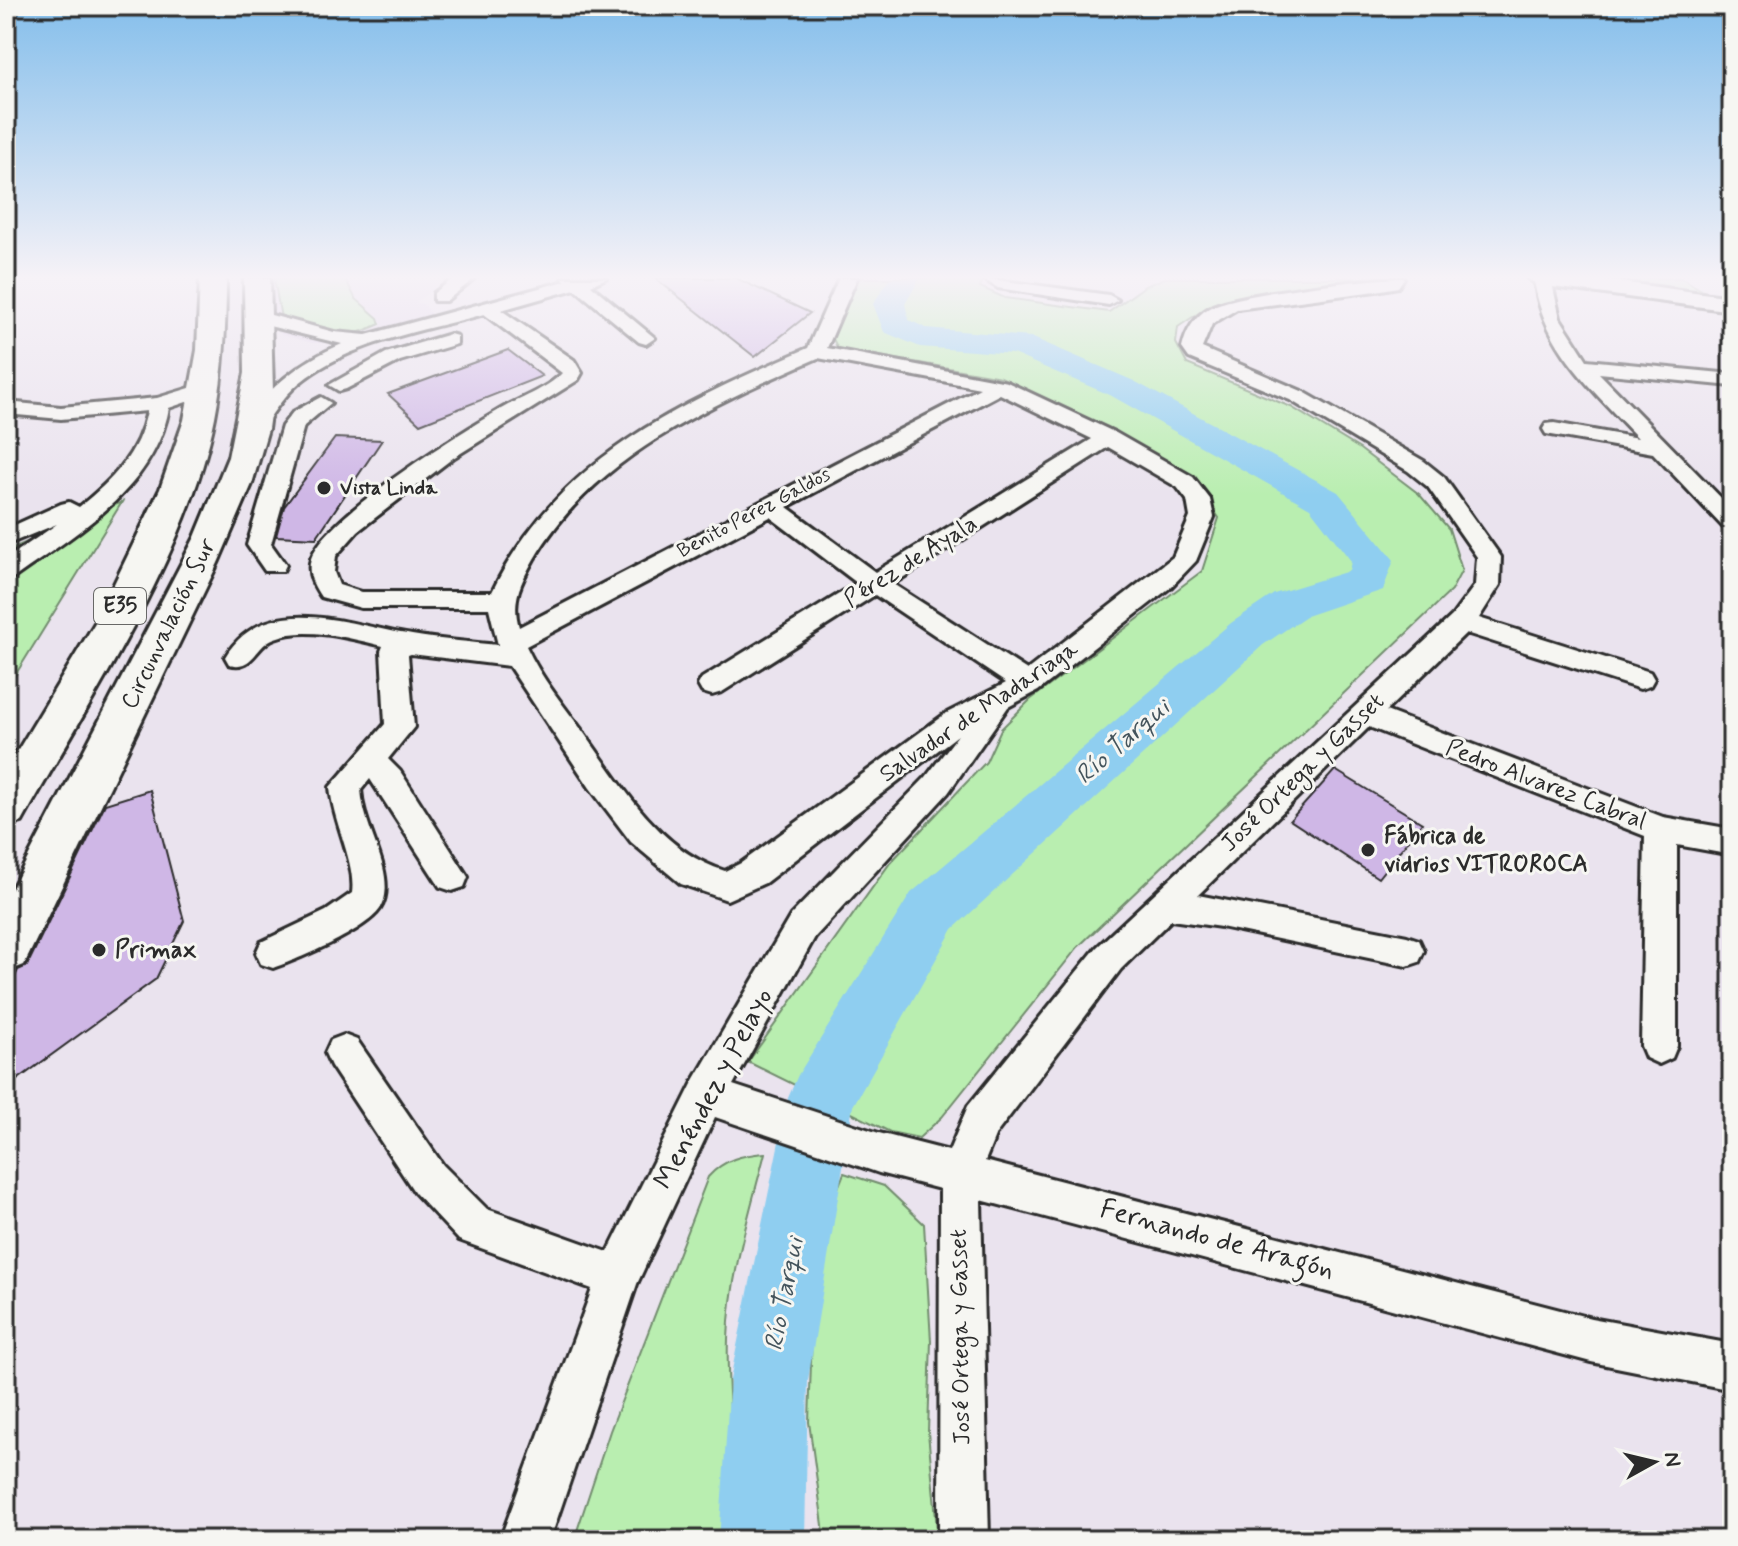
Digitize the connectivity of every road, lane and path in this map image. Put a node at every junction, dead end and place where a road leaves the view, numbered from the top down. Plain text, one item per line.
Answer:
1 (210, 350) edge
2 (261, 350) edge
3 (345, 350) edge
4 (417, 350) edge
5 (545, 350) edge
6 (1193, 350) edge
7 (1571, 350) edge
8 (816, 352) joint
9 (1580, 365) junction
10 (1732, 380) edge
11 (1000, 386) junction
12 (203, 390) junction
13 (159, 404) junction
14 (6, 408) edge
15 (252, 428) junction
16 (1554, 429) dead end
17 (1108, 438) junction
18 (1659, 448) junction
19 (110, 489) junction
20 (769, 505) junction
21 (1732, 523) edge
22 (6, 538) edge
23 (274, 565) dead end
24 (6, 571) edge
25 (877, 585) junction
26 (502, 600) junction
27 (1461, 622) junction
28 (408, 644) junction
29 (513, 650) junction
30 (239, 657) dead end
31 (1640, 679) dead end
32 (712, 685) dead end
33 (1015, 690) junction
34 (1365, 714) junction
35 (370, 760) junction
36 (6, 809) edge
37 (1661, 829) junction
38 (1732, 842) edge
39 (452, 877) dead end
40 (1165, 905) junction
41 (6, 949) edge
42 (1407, 951) dead end
43 (273, 953) dead end
44 (1659, 1046) dead end
45 (344, 1053) dead end
46 (719, 1100) junction
47 (960, 1172) junction
48 (618, 1277) junction
49 (1732, 1367) edge
50 (525, 1540) edge
51 (964, 1540) edge

1 - 12 highway, Circunvalación Sur / E35
2 - 15 highway, Circunvalación Sur / E35
3 - 15 street
4 - 23 street
5 - 26 street
6 - 27 street, José Ortega y Gasset
7 - 9 street
8 - 11 street, Salvador de Madariaga
8 - 26 street
9 - 10 street
9 - 18 street
11 - 17 street, Salvador de Madariaga
11 - 20 street, Benito Perez Galdos
12 - 13 street
12 - 36 highway, Circunvalación Sur / E35
13 - 14 street
13 - 19 street
15 - 41 highway, Circunvalación Sur / E35
16 - 18 street
17 - 25 street, Pérez de Ayala
17 - 33 street, Salvador de Madariaga
18 - 21 street
19 - 22 street
19 - 24 street
20 - 25 street
20 - 29 street, Benito Perez Galdos
25 - 32 street, Pérez de Ayala
25 - 33 street
26 - 29 street
27 - 31 street
27 - 34 street, José Ortega y Gasset
28 - 29 street
28 - 30 street
28 - 35 street
29 - 33 street, Salvador de Madariaga
33 - 46 street, Menéndez y Pelayo
34 - 37 street, Pedro Alvarez Cabral
34 - 40 street, José Ortega y Gasset
35 - 39 street
35 - 43 street
37 - 38 street, Pedro Alvarez Cabral
37 - 44 street
40 - 42 street
40 - 47 street, José Ortega y Gasset
45 - 48 street
46 - 47 street, Fernando de Aragón
46 - 48 street, Menéndez y Pelayo
47 - 49 street, Fernando de Aragón
47 - 51 street, José Ortega y Gasset
48 - 50 street, Menéndez y Pelayo

